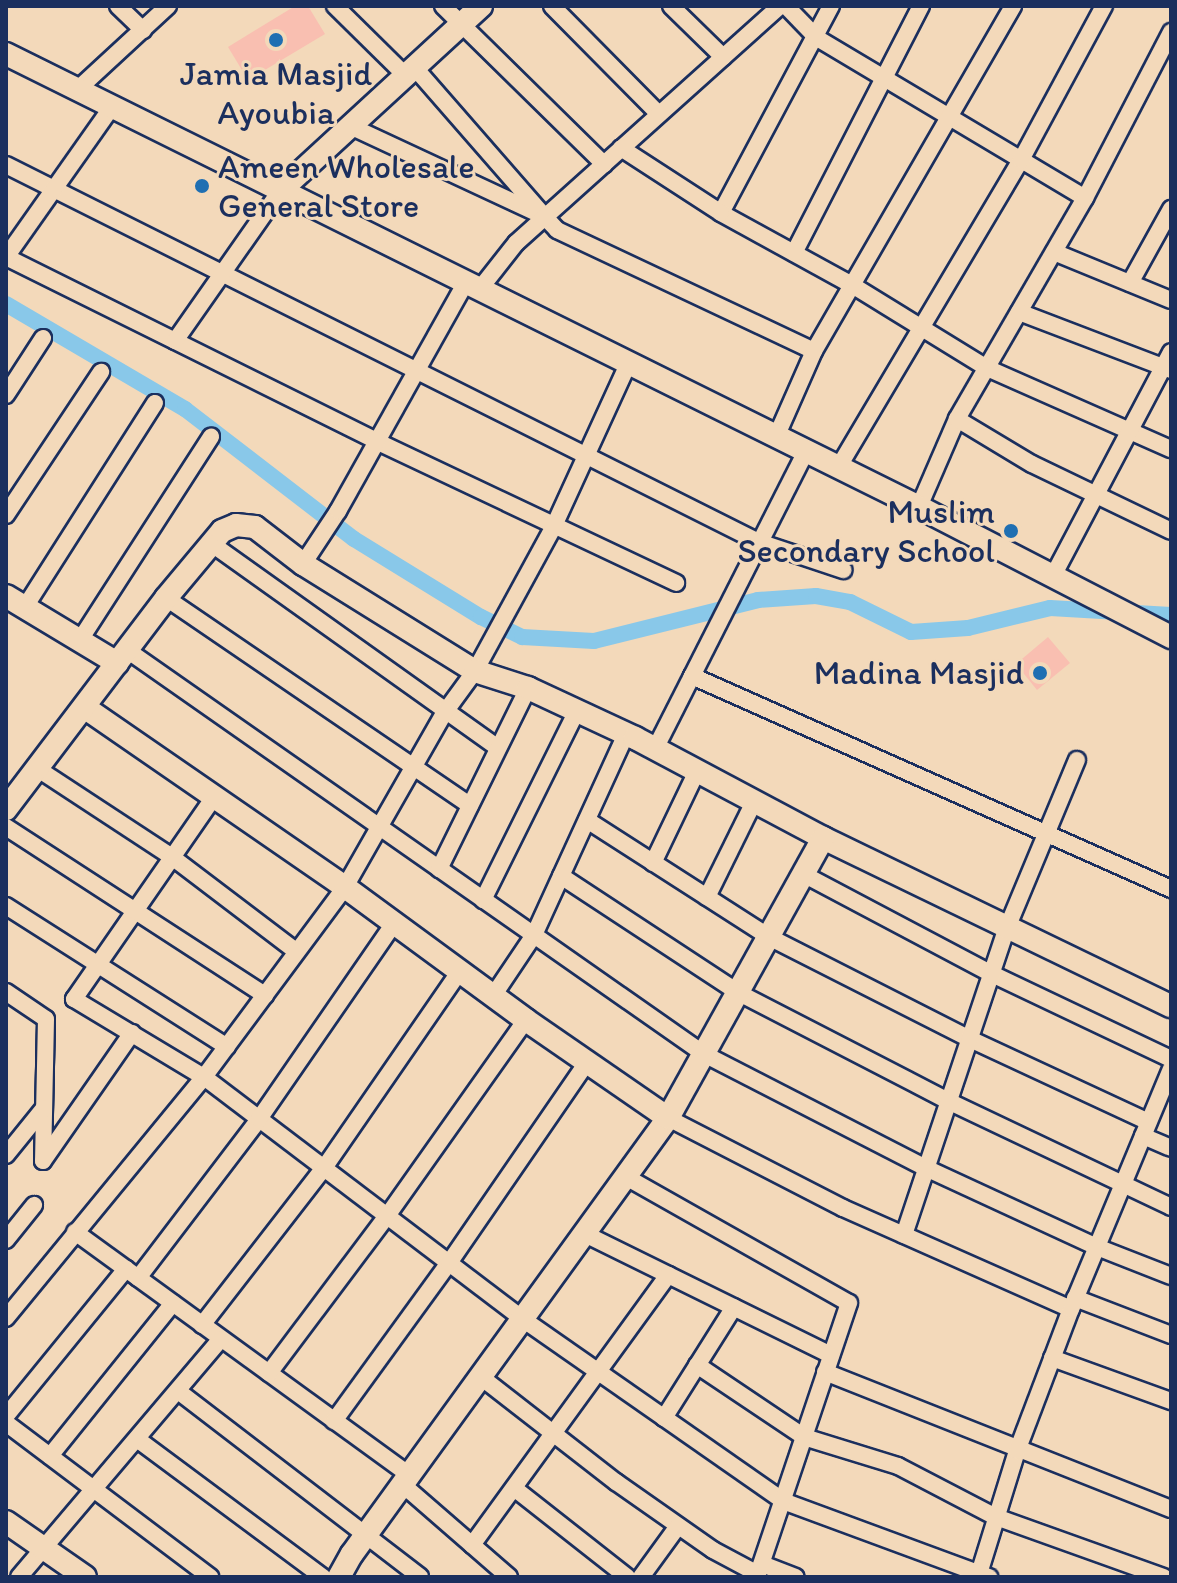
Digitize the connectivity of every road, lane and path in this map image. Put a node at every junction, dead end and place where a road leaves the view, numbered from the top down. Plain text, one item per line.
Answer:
1 (118, 6) edge
2 (168, 6) edge
3 (335, 6) edge
4 (443, 6) edge
5 (481, 6) edge
6 (552, 6) edge
7 (671, 6) edge
8 (783, 6) edge
9 (831, 6) edge
10 (921, 6) edge
11 (1013, 6) edge
12 (1104, 6) edge
13 (461, 24) junction
14 (143, 30) junction
15 (1171, 32) edge
16 (817, 38) junction
17 (6, 54) edge
18 (723, 57) junction
19 (410, 71) junction
20 (884, 78) junction
21 (77, 90) junction
22 (112, 107) junction
23 (659, 114) junction
24 (949, 117) junction
25 (350, 126) junction
26 (621, 148) junction
27 (1021, 160) junction
28 (604, 164) junction
29 (6, 165) edge
30 (53, 189) junction
31 (280, 191) junction
32 (1085, 198) junction
33 (1171, 209) edge
34 (721, 213) junction
35 (545, 217) junction
36 (1054, 252) junction
37 (794, 253) junction
38 (6, 257) edge
39 (221, 273) junction
40 (1130, 283) junction
41 (852, 285) junction
42 (472, 287) junction
43 (1171, 300) edge
44 (1019, 312) junction
45 (923, 329) junction
46 (43, 338) dead end
47 (175, 341) junction
48 (814, 351) junction
49 (1168, 363) edge
50 (628, 364) junction
51 (987, 368) junction
52 (415, 370) junction
53 (101, 372) dead end
54 (6, 395) edge
55 (155, 403) dead end
56 (957, 419) junction
57 (1130, 429) junction
58 (211, 437) dead end
59 (776, 437) junction
60 (376, 441) junction
61 (1171, 449) edge
62 (806, 452) junction
63 (586, 456) junction
64 (838, 468) junction
65 (1096, 493) junction
66 (919, 507) junction
67 (6, 515) edge
68 (553, 528) junction
69 (1171, 531) edge
70 (759, 542) junction
71 (212, 544) junction
72 (303, 564) junction
73 (843, 570) dead end
74 (1053, 576) junction
75 (676, 583) dead end
76 (166, 598) junction
77 (15, 602) edge
78 (1170, 637) edge
79 (80, 640) junction
80 (122, 656) junction
81 (475, 671) junction
82 (692, 676) junction
83 (528, 688) junction
84 (84, 707) junction
85 (577, 711) junction
86 (445, 712) junction
87 (626, 734) junction
88 (498, 748) junction
89 (655, 749) junction
90 (1077, 760) dead end
91 (414, 766) junction
92 (35, 767) junction
93 (697, 771) junction
94 (214, 797) junction
95 (754, 802) junction
96 (470, 805) junction
97 (6, 809) edge
98 (587, 820) junction
99 (6, 827) edge
100 (379, 827) junction
101 (1046, 834) junction
102 (823, 838) junction
103 (172, 857) junction
104 (653, 863) junction
105 (439, 869) junction
106 (803, 874) junction
107 (561, 876) junction
108 (345, 887) junction
109 (1171, 889) edge
110 (707, 897) junction
111 (483, 900) junction
112 (6, 906) edge
113 (135, 911) junction
114 (394, 923) junction
115 (1007, 928) junction
116 (534, 935) junction
117 (769, 937) junction
118 (296, 951) junction
119 (98, 965) junction
120 (460, 971) junction
121 (992, 974) junction
122 (6, 992) edge
123 (739, 993) junction
124 (265, 995) junction
125 (493, 996) junction
126 (1171, 1006) edge
127 (526, 1020) junction
128 (132, 1033) junction
129 (970, 1039) junction
130 (227, 1047) junction
131 (704, 1054) junction
132 (1171, 1059) edge
133 (587, 1062) junction
134 (204, 1077) junction
135 (1169, 1077) edge
136 (948, 1101) junction
137 (44, 1108) junction
138 (668, 1118) junction
139 (259, 1119) junction
140 (1146, 1129) junction
141 (1171, 1148) edge
142 (6, 1155) edge
143 (324, 1168) junction
144 (926, 1168) junction
145 (626, 1177) junction
146 (1122, 1186) junction
147 (34, 1205) dead end
148 (1171, 1207) edge
149 (387, 1216) junction
150 (75, 1232) junction
151 (585, 1234) junction
152 (904, 1235) junction
153 (6, 1240) edge
154 (1097, 1247) junction
155 (449, 1263) junction
156 (132, 1273) junction
157 (668, 1275) junction
158 (1171, 1276) edge
159 (173, 1303) junction
160 (1073, 1303) junction
161 (734, 1307) junction
162 (6, 1318) edge
163 (524, 1320) junction
164 (202, 1325) junction
165 (1171, 1335) edge
166 (221, 1339) junction
167 (831, 1355) junction
168 (1052, 1358) junction
169 (697, 1365) junction
170 (598, 1372) junction
171 (825, 1372) junction
172 (269, 1373) junction
173 (481, 1377) junction
174 (178, 1391) junction
175 (1171, 1401) edge
176 (6, 1416) edge
177 (664, 1418) junction
178 (334, 1421) junction
179 (6, 1423) edge
180 (553, 1433) junction
181 (804, 1437) junction
182 (137, 1439) junction
183 (1018, 1448) junction
184 (50, 1456) junction
185 (406, 1480) junction
186 (514, 1488) junction
187 (94, 1489) junction
188 (783, 1501) junction
189 (1171, 1509) edge
190 (996, 1517) junction
191 (6, 1522) edge
192 (678, 1526) junction
193 (366, 1534) junction
194 (472, 1545) junction
195 (45, 1547) junction
196 (759, 1572) edge
197 (982, 1576) edge
198 (19, 1577) edge
199 (85, 1577) edge
200 (210, 1577) edge
201 (323, 1577) edge
202 (339, 1577) edge
203 (420, 1577) edge
204 (509, 1577) edge
205 (627, 1577) edge
206 (641, 1577) edge
207 (796, 1577) edge
208 (1164, 1577) edge

1 - 14 street
2 - 14 street
3 - 19 street
4 - 13 street
5 - 13 street
6 - 23 street
7 - 18 street
8 - 16 street
8 - 18 street
9 - 16 street
10 - 20 street
11 - 24 street
12 - 27 street
13 - 19 street
13 - 28 street
14 - 21 street
15 - 32 street
16 - 20 street
16 - 34 street
17 - 21 street
18 - 23 street
19 - 25 street
19 - 35 street
20 - 24 street
20 - 37 street
21 - 22 street
22 - 30 street
22 - 31 street
23 - 26 street
24 - 27 street
24 - 41 street
25 - 31 street
25 - 35 street
26 - 28 street
26 - 34 street
27 - 32 street
27 - 45 street
28 - 35 street
29 - 30 street
30 - 38 street
30 - 39 street
31 - 39 street
31 - 42 street
32 - 36 street
33 - 40 street
34 - 37 street
35 - 42 street
35 - 48 street
36 - 40 street
36 - 44 street
37 - 41 street
38 - 47 street
39 - 47 street
39 - 52 street
40 - 43 street
41 - 45 street
41 - 48 street
42 - 50 street
42 - 52 street
44 - 49 street
44 - 51 street
45 - 51 street
45 - 64 street
46 - 54 street
47 - 60 street
48 - 59 street
49 - 57 street
50 - 59 street
50 - 63 street
51 - 56 street
51 - 57 street
52 - 60 street
52 - 63 street
53 - 67 street
55 - 77 street
56 - 65 street
56 - 66 street
57 - 61 street
57 - 65 street
58 - 79 street
59 - 62 street
60 - 68 street
60 - 72 street
62 - 64 street
62 - 70 street
63 - 68 street
63 - 70 street
64 - 66 street
65 - 69 street
65 - 74 street
66 - 74 street
68 - 75 street
68 - 81 street
70 - 73 street
70 - 82 street
71 - 72 street
71 - 76 street
71 - 86 street
72 - 81 street
74 - 78 street
76 - 80 street
76 - 91 street
77 - 79 street
79 - 80 street
80 - 84 street
80 - 100 street
81 - 83 street
81 - 86 street
82 - 89 street
82 - 101 street
83 - 85 street
83 - 88 street
84 - 92 street
84 - 94 street
85 - 87 street
85 - 111 street
86 - 88 street
86 - 91 street
87 - 89 street
87 - 98 street
88 - 96 street
89 - 93 street
90 - 101 street
91 - 96 street
91 - 100 street
92 - 97 street
92 - 103 street
93 - 95 street
93 - 104 street
94 - 103 street
94 - 108 street
95 - 102 street
95 - 110 street
96 - 105 street
98 - 104 street
98 - 107 street
99 - 113 street
100 - 105 street
100 - 108 street
101 - 109 street
101 - 115 street
102 - 106 street
102 - 115 street
103 - 113 street
103 - 118 street
104 - 110 street
105 - 111 street
106 - 117 street
106 - 121 street
107 - 116 street
107 - 123 street
108 - 114 street
108 - 118 street
110 - 117 street
111 - 116 street
112 - 119 street
113 - 119 street
113 - 124 street
114 - 120 street
114 - 139 street
115 - 121 street
115 - 126 street
116 - 125 street
116 - 131 street
117 - 123 street
117 - 129 street
118 - 124 street
119 - 128 street
119 - 130 street
120 - 125 street
120 - 143 street
121 - 129 street
121 - 132 street
122 - 137 street
123 - 131 street
123 - 136 street
124 - 130 street
125 - 127 street
127 - 133 street
127 - 149 street
128 - 134 street
128 - 137 street
129 - 136 street
129 - 140 street
130 - 134 street
131 - 138 street
131 - 144 street
133 - 138 street
133 - 155 street
134 - 139 street
134 - 150 street
135 - 140 street
136 - 144 street
136 - 146 street
137 - 142 street
138 - 145 street
138 - 152 street
139 - 143 street
139 - 156 street
140 - 141 street
140 - 146 street
143 - 149 street
143 - 164 street
144 - 152 street
144 - 154 street
145 - 151 street
145 - 167 street
146 - 148 street
146 - 154 street
147 - 153 street
149 - 155 street
149 - 172 street
150 - 156 street
150 - 162 street
151 - 157 street
151 - 163 street
152 - 160 street
154 - 158 street
154 - 160 street
155 - 163 street
155 - 178 street
156 - 159 street
156 - 176 street
157 - 161 street
157 - 170 street
159 - 164 street
159 - 184 street
160 - 165 street
160 - 168 street
161 - 167 street
161 - 169 street
163 - 170 street
163 - 173 street
164 - 166 street
166 - 172 street
166 - 174 street
167 - 171 street
168 - 175 street
168 - 183 street
169 - 177 street
169 - 181 street
170 - 177 street
170 - 180 street
171 - 181 street
171 - 183 street
172 - 178 street
173 - 180 street
173 - 185 street
174 - 182 street
174 - 193 street
177 - 188 street
178 - 185 street
179 - 184 street
180 - 186 street
180 - 192 street
181 - 188 street
181 - 190 street
182 - 187 street
182 - 201 street
183 - 189 street
183 - 190 street
184 - 187 street
185 - 193 street
185 - 194 street
186 - 194 street
186 - 205 street
187 - 195 street
187 - 200 street
188 - 196 street
188 - 197 street
190 - 197 street
190 - 208 street
191 - 195 street
192 - 196 street
192 - 206 street
193 - 202 street
193 - 203 street
194 - 204 street
195 - 198 street
195 - 199 street
196 - 207 street

